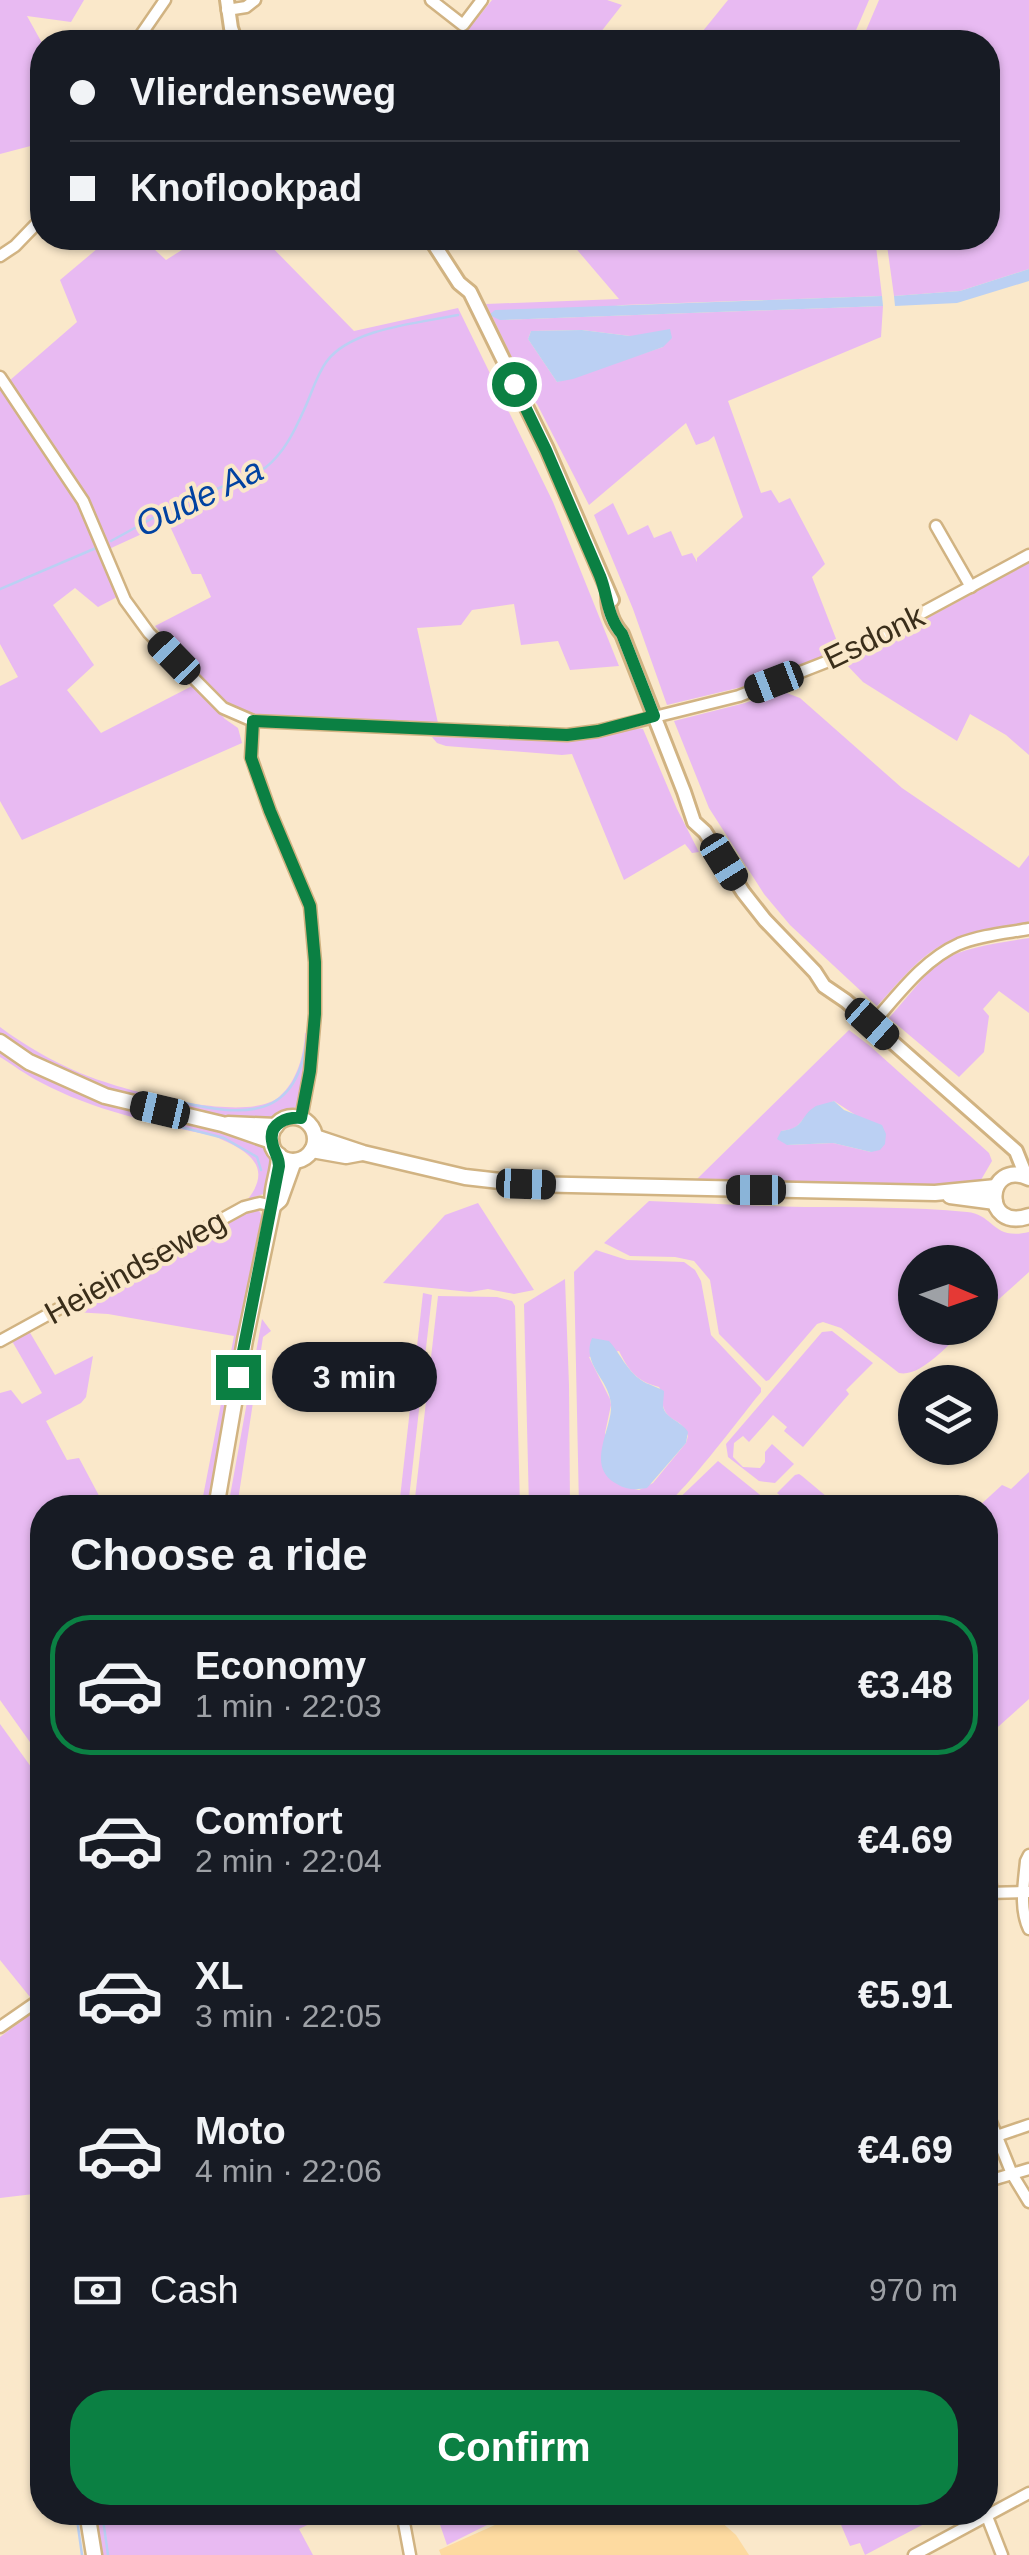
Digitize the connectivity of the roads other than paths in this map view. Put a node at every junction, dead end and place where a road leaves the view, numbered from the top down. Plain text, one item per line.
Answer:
1 (164, 0) edge
2 (255, 0) edge
3 (431, 0) edge
4 (482, 0) edge
5 (227, 5) edge
6 (144, 30) edge
7 (233, 30) edge
8 (30, 230) edge
9 (438, 250) edge
10 (0, 256) edge
11 (0, 377) edge
12 (936, 526) dead end
13 (1029, 555) edge
14 (972, 587) junction
15 (654, 716) junction
16 (253, 721) junction
17 (1029, 929) edge
18 (872, 1024) junction
19 (0, 1042) edge
20 (301, 1118) junction
21 (314, 1144) junction
22 (280, 1146) junction
23 (1022, 1176) edge
24 (995, 1194) junction
25 (273, 1206) junction
26 (1029, 1216) edge
27 (0, 1341) edge
28 (218, 1495) edge
29 (1029, 1855) edge
30 (1027, 1892) edge
31 (998, 1893) edge
32 (1029, 1928) edge
33 (30, 2006) edge
34 (0, 2027) edge
35 (1029, 2126) edge
36 (998, 2136) edge
37 (998, 2150) edge
38 (1029, 2169) edge
39 (1012, 2174) junction
40 (998, 2178) edge
41 (1029, 2202) edge
42 (1029, 2493) edge
43 (998, 2508) edge
44 (89, 2525) edge
45 (404, 2525) edge
46 (967, 2525) edge
47 (990, 2525) edge
48 (94, 2555) edge
49 (410, 2555) edge
50 (914, 2555) edge
51 (1002, 2555) edge

1 - 6 street
2 - 5 street
3 - 4 street
5 - 7 street
8 - 10 street
9 - 15 street
11 - 16 street
12 - 14 street
13 - 14 street, Esdonk
14 - 15 street, Esdonk
15 - 16 street, Esdonk
15 - 18 street
16 - 20 street
17 - 18 street
18 - 23 street
19 - 22 main road
20 - 21 main road
20 - 22 main road
21 - 22 main road
21 - 24 main road
22 - 25 main road
23 - 24 main road
24 - 26 main road
25 - 27 street, Heieindseweg
25 - 28 main road
29 - 30 street
30 - 31 street
30 - 32 street
33 - 34 street
35 - 36 street
37 - 39 street
38 - 39 street
39 - 40 street
39 - 41 street
42 - 43 street
44 - 48 main road
45 - 49 street
46 - 50 street
47 - 51 street

